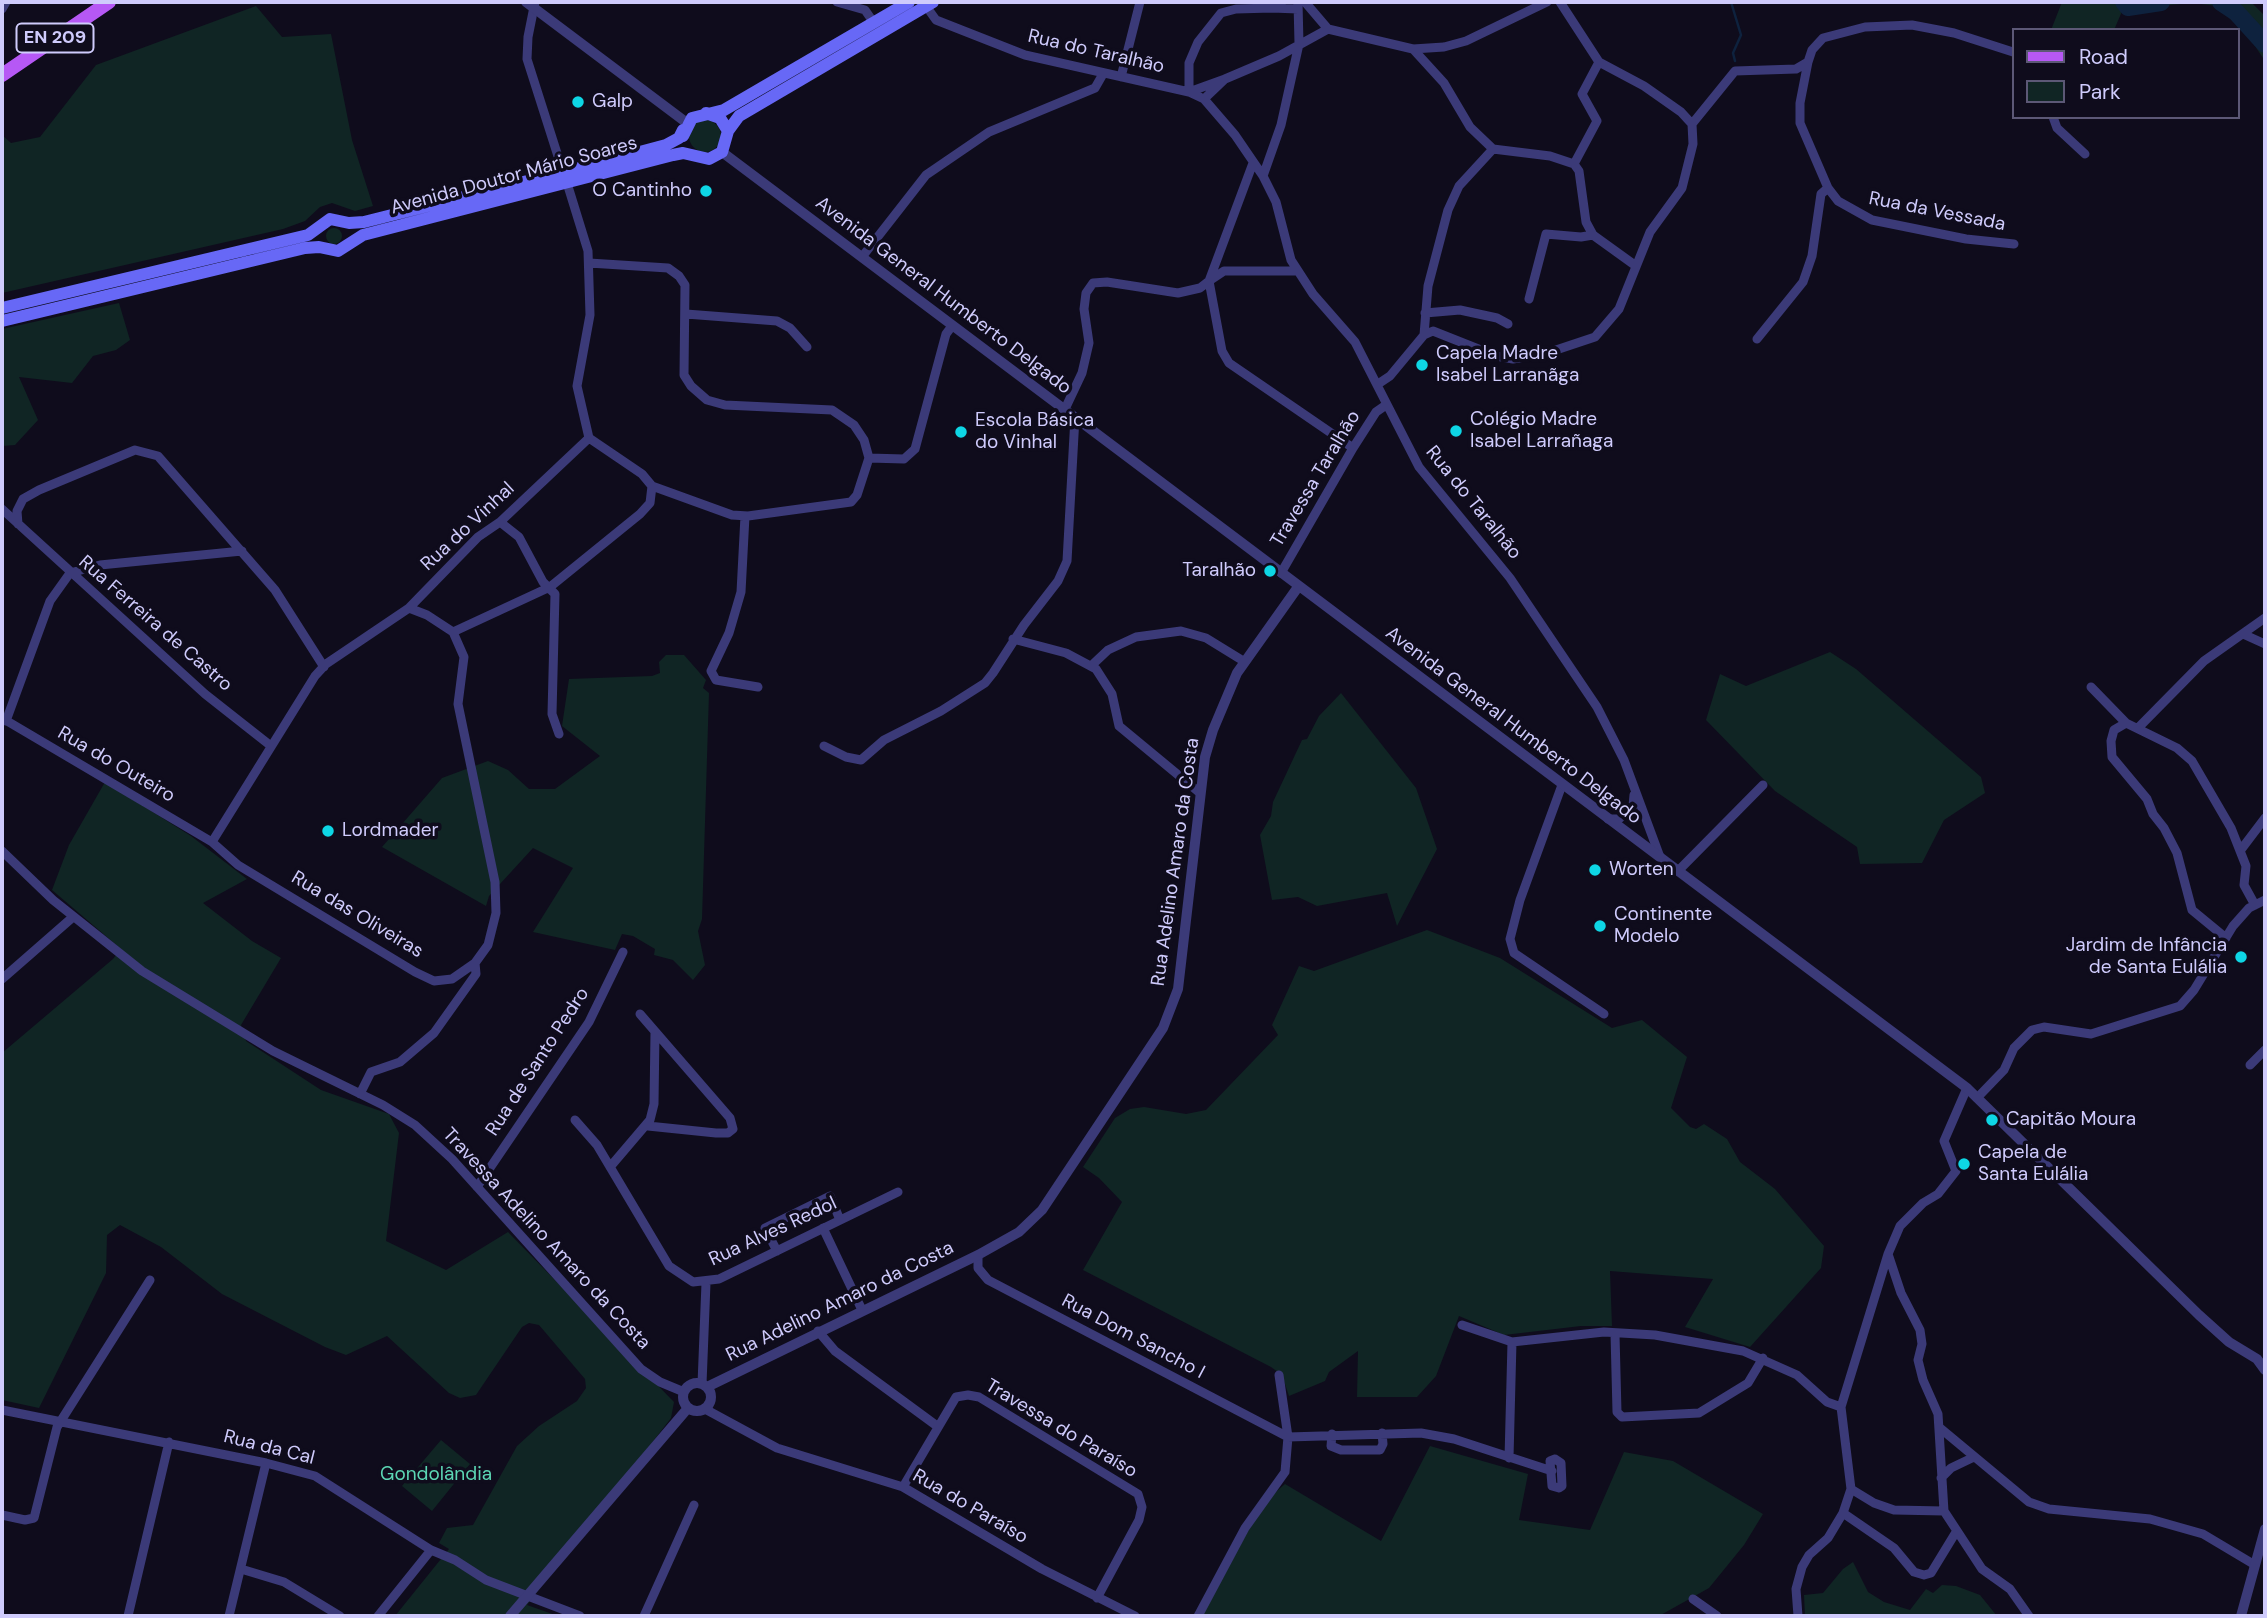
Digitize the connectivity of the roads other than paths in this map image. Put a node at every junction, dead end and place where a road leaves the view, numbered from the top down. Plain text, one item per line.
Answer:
1 (6, 2) edge
2 (109, 2) edge
3 (837, 2) edge
4 (909, 2) edge
5 (1140, 2) edge
6 (1282, 2) edge
7 (1547, 2) edge
8 (1560, 2) edge
9 (532, 4) edge
10 (929, 4) edge
11 (1300, 4) edge
12 (1272, 8) junction
13 (2, 9) edge
14 (874, 23) junction
15 (1328, 29) junction
16 (1299, 44) junction
17 (1413, 49) junction
18 (2011, 51) edge
19 (1599, 62) junction
20 (1808, 62) junction
21 (1103, 74) junction
22 (2, 75) edge
23 (1121, 77) junction
24 (1225, 79) junction
25 (1189, 92) junction
26 (1204, 99) junction
27 (706, 113) junction
28 (2054, 119) edge
29 (1692, 124) junction
30 (685, 126) junction
31 (727, 131) junction
32 (1493, 149) junction
33 (722, 152) junction
34 (2085, 154) dead end
35 (694, 156) junction
36 (1253, 163) junction
37 (1574, 164) junction
38 (1263, 176) junction
39 (565, 178) junction
40 (1828, 188) junction
41 (341, 220) junction
42 (318, 228) junction
43 (1593, 235) junction
44 (2014, 244) dead end
45 (347, 245) junction
46 (323, 248) junction
47 (862, 257) junction
48 (589, 264) junction
49 (1636, 266) junction
50 (1298, 271) junction
51 (1209, 281) junction
52 (1530, 299) dead end
53 (2, 308) edge
54 (1425, 313) junction
55 (686, 314) junction
56 (2, 321) edge
57 (1508, 324) dead end
58 (952, 326) junction
59 (1424, 335) junction
60 (1757, 339) dead end
61 (807, 347) dead end
62 (1378, 384) junction
63 (1386, 405) junction
64 (1065, 409) junction
65 (1074, 417) junction
66 (589, 438) junction
67 (1353, 448) junction
68 (869, 458) junction
69 (652, 486) junction
70 (2, 509) edge
71 (745, 516) junction
72 (500, 522) junction
73 (18, 524) junction
74 (242, 551) junction
75 (70, 573) junction
76 (1281, 573) junction
77 (550, 587) junction
78 (1298, 587) junction
79 (409, 608) junction
80 (2265, 618) edge
81 (453, 632) junction
82 (2243, 634) junction
83 (1013, 639) junction
84 (2265, 644) edge
85 (1245, 662) junction
86 (1091, 666) junction
87 (324, 667) junction
88 (758, 687) dead end
89 (2091, 687) dead end
90 (4, 720) edge
91 (2126, 723) junction
92 (2138, 727) junction
93 (559, 734) dead end
94 (271, 746) junction
95 (824, 746) dead end
96 (1562, 785) junction
97 (1762, 785) dead end
98 (1634, 790) junction
99 (1200, 793) junction
100 (2265, 818) edge
101 (1608, 819) junction
102 (212, 842) junction
103 (2240, 850) junction
104 (3, 856) edge
105 (1660, 857) junction
106 (1678, 871) junction
107 (2265, 900) edge
108 (2255, 905) junction
109 (74, 917) junction
110 (2225, 938) junction
111 (623, 952) dead end
112 (475, 963) junction
113 (2, 979) edge
114 (640, 1014) dead end
115 (1604, 1014) dead end
116 (655, 1032) junction
117 (2265, 1050) edge
118 (2250, 1065) dead end
119 (1967, 1088) junction
120 (360, 1094) junction
121 (1977, 1098) junction
122 (575, 1120) dead end
123 (648, 1126) junction
124 (610, 1167) junction
125 (477, 1187) junction
126 (898, 1192) dead end
127 (840, 1220) junction
128 (823, 1228) junction
129 (777, 1251) junction
130 (1888, 1254) junction
131 (978, 1255) junction
132 (150, 1280) dead end
133 (706, 1283) junction
134 (862, 1310) junction
135 (1462, 1325) dead end
136 (818, 1331) junction
137 (1615, 1334) junction
138 (1512, 1342) junction
139 (1763, 1358) junction
140 (2261, 1359) edge
141 (2265, 1370) edge
142 (1279, 1375) dead end
143 (704, 1385) junction
144 (684, 1392) junction
145 (1841, 1407) junction
146 (688, 1408) junction
147 (705, 1409) junction
148 (2, 1410) edge
149 (62, 1420) junction
150 (937, 1426) junction
151 (1940, 1428) junction
152 (1382, 1433) junction
153 (1332, 1434) junction
154 (1288, 1437) junction
155 (169, 1442) junction
156 (1974, 1457) junction
157 (1509, 1458) junction
158 (267, 1463) junction
159 (1552, 1471) dead end
160 (1941, 1478) junction
161 (902, 1487) junction
162 (1851, 1489) junction
163 (694, 1505) dead end
164 (1944, 1511) junction
165 (1843, 1513) junction
166 (2, 1515) edge
167 (2265, 1529) edge
168 (1956, 1532) junction
169 (431, 1550) junction
170 (2255, 1565) junction
171 (241, 1569) junction
172 (525, 1597) junction
173 (1097, 1598) junction
174 (1693, 1599) dead end
175 (128, 1616) edge
176 (229, 1616) edge
177 (340, 1616) edge
178 (378, 1616) edge
179 (510, 1616) edge
180 (580, 1616) edge
181 (644, 1616) edge
182 (1135, 1616) edge
183 (1198, 1616) edge
184 (1717, 1616) edge
185 (1798, 1616) edge
186 (2028, 1616) edge
187 (2241, 1616) edge

1 - 13 street
2 - 22 main road, EN 209
3 - 14 street
4 - 14 main road
5 - 23 street
6 - 12 street
7 - 17 street
8 - 19 street
9 - 30 street
9 - 39 street
10 - 21 street, Rua do Taralhão
10 - 31 main road
11 - 12 street
11 - 15 street
11 - 16 street
12 - 25 street
14 - 27 main road
15 - 16 street
15 - 17 street
16 - 24 street
16 - 38 street
17 - 32 street
18 - 20 street
19 - 29 street
19 - 37 street
20 - 29 street
20 - 40 street, Rua da Vessada
21 - 23 street, Rua do Taralhão
21 - 47 street
23 - 25 street, Rua do Taralhão
24 - 25 street
24 - 26 street
25 - 26 street, Rua do Taralhão
26 - 36 street, Rua do Taralhão
27 - 30 main road
27 - 31 main road
28 - 34 street
29 - 49 street
30 - 35 main road
30 - 39 main road, Avenida Doutor Mário Soares
31 - 33 main road
32 - 37 street
32 - 54 street
33 - 35 main road
33 - 47 street, Avenida General Humberto Delgado
35 - 39 main road, Avenida Doutor Mário Soares
36 - 38 street, Rua do Taralhão
36 - 51 street
37 - 43 street
38 - 50 street, Rua do Taralhão
39 - 41 main road, Avenida Doutor Mário Soares
39 - 45 main road, Avenida Doutor Mário Soares
39 - 48 street
40 - 44 street, Rua da Vessada
40 - 60 street
41 - 42 main road, Avenida Doutor Mário Soares
41 - 45 main road
42 - 46 main road
42 - 53 main road, Avenida Doutor Mário Soares
43 - 49 street
43 - 52 street
45 - 46 main road, Avenida Doutor Mário Soares
46 - 56 main road, Avenida Doutor Mário Soares
47 - 58 street, Avenida General Humberto Delgado
48 - 55 street
48 - 66 street
49 - 59 street
50 - 51 street
50 - 62 street, Rua do Taralhão
51 - 64 street
51 - 67 street
54 - 57 street
54 - 59 street
55 - 61 street
55 - 68 street
58 - 64 street, Avenida General Humberto Delgado
58 - 68 street
59 - 62 street
62 - 63 street, Rua do Taralhão
63 - 67 street, Travessa Taralhão
63 - 98 street, Rua do Taralhão
64 - 65 street, Avenida General Humberto Delgado
65 - 76 street, Avenida General Humberto Delgado
65 - 83 street
66 - 69 street
66 - 72 street, Rua do Vinhal
67 - 76 street, Travessa Taralhão
68 - 71 street
69 - 71 street
69 - 77 street
70 - 73 street, Rua Ferreira de Castro
71 - 88 street
72 - 77 street
72 - 79 street, Rua do Vinhal
73 - 74 street
73 - 75 street, Rua Ferreira de Castro
74 - 75 street
74 - 87 street
75 - 90 street
75 - 94 street, Rua Ferreira de Castro
76 - 78 street, Avenida General Humberto Delgado
77 - 81 street
77 - 93 street
78 - 85 street, Rua Adelino Amaro da Costa
78 - 96 street, Avenida General Humberto Delgado
79 - 81 street
79 - 87 street, Rua do Vinhal
80 - 82 street
81 - 112 street
82 - 84 street
82 - 92 street
83 - 86 street
83 - 95 street
85 - 86 street
85 - 99 street, Rua Adelino Amaro da Costa
86 - 99 street
87 - 94 street, Rua do Vinhal
89 - 91 street
90 - 102 street, Rua do Outeiro
91 - 92 street
91 - 110 street
92 - 103 street
94 - 102 street, Rua do Vinhal
96 - 101 street, Avenida General Humberto Delgado
96 - 115 street
97 - 106 street
98 - 101 street
98 - 105 street, Rua do Taralhão
99 - 131 street, Rua Adelino Amaro da Costa
100 - 103 street
101 - 105 street, Avenida General Humberto Delgado
102 - 112 street, Rua das Oliveiras
103 - 108 street
104 - 109 street, Travessa Adelino Amaro da Costa
105 - 106 street, Avenida General Humberto Delgado
106 - 119 street, Avenida General Humberto Delgado
107 - 108 street
108 - 110 street
109 - 113 street
109 - 120 street, Travessa Adelino Amaro da Costa
110 - 121 street
111 - 125 street, Rua de Santo Pedro
112 - 120 street
114 - 116 street
116 - 123 street
116 - 123 street
117 - 118 street
119 - 121 street, Avenida General Humberto Delgado
119 - 130 street
120 - 125 street, Travessa Adelino Amaro da Costa
121 - 140 street, Avenida General Humberto Delgado
122 - 124 street, Rua Alves Redol
123 - 124 street
124 - 133 street, Rua Alves Redol
125 - 144 street, Travessa Adelino Amaro da Costa
126 - 127 street, Rua Alves Redol
127 - 128 street, Rua Alves Redol
127 - 129 street
128 - 129 street, Rua Alves Redol
128 - 134 street
129 - 133 street, Rua Alves Redol
130 - 145 street
130 - 151 street
131 - 134 street, Rua Adelino Amaro da Costa
131 - 154 street, Rua Dom Sancho I
132 - 149 street
133 - 143 street
134 - 136 street, Rua Adelino Amaro da Costa
135 - 138 street
136 - 143 street, Rua Adelino Amaro da Costa
136 - 150 street
137 - 138 street
137 - 139 street
137 - 139 street
138 - 157 street
139 - 145 street
140 - 141 street
142 - 154 street
143 - 144 street
143 - 147 street
144 - 146 street
145 - 162 street
146 - 147 street
146 - 172 street
147 - 161 street, Rua do Paraíso
148 - 149 street, Rua da Cal
149 - 155 street, Rua da Cal
149 - 166 street
150 - 161 street, Travessa do Paraíso
150 - 173 street, Travessa do Paraíso
151 - 156 street
151 - 160 street
152 - 153 street
152 - 153 street
152 - 157 street
153 - 154 street
154 - 183 street
155 - 158 street, Rua da Cal
155 - 175 street
156 - 160 street
156 - 170 street
157 - 159 street
158 - 169 street, Rua da Cal
158 - 171 street
160 - 164 street
161 - 173 street, Rua do Paraíso
162 - 164 street
162 - 165 street
163 - 181 street
164 - 168 street
165 - 168 street
165 - 185 street
167 - 170 street
168 - 186 street
169 - 172 street, Rua da Cal
169 - 178 street
170 - 187 street
171 - 176 street
171 - 177 street
172 - 179 street
172 - 180 street, Rua da Cal
173 - 182 street, Rua do Paraíso
174 - 184 street

